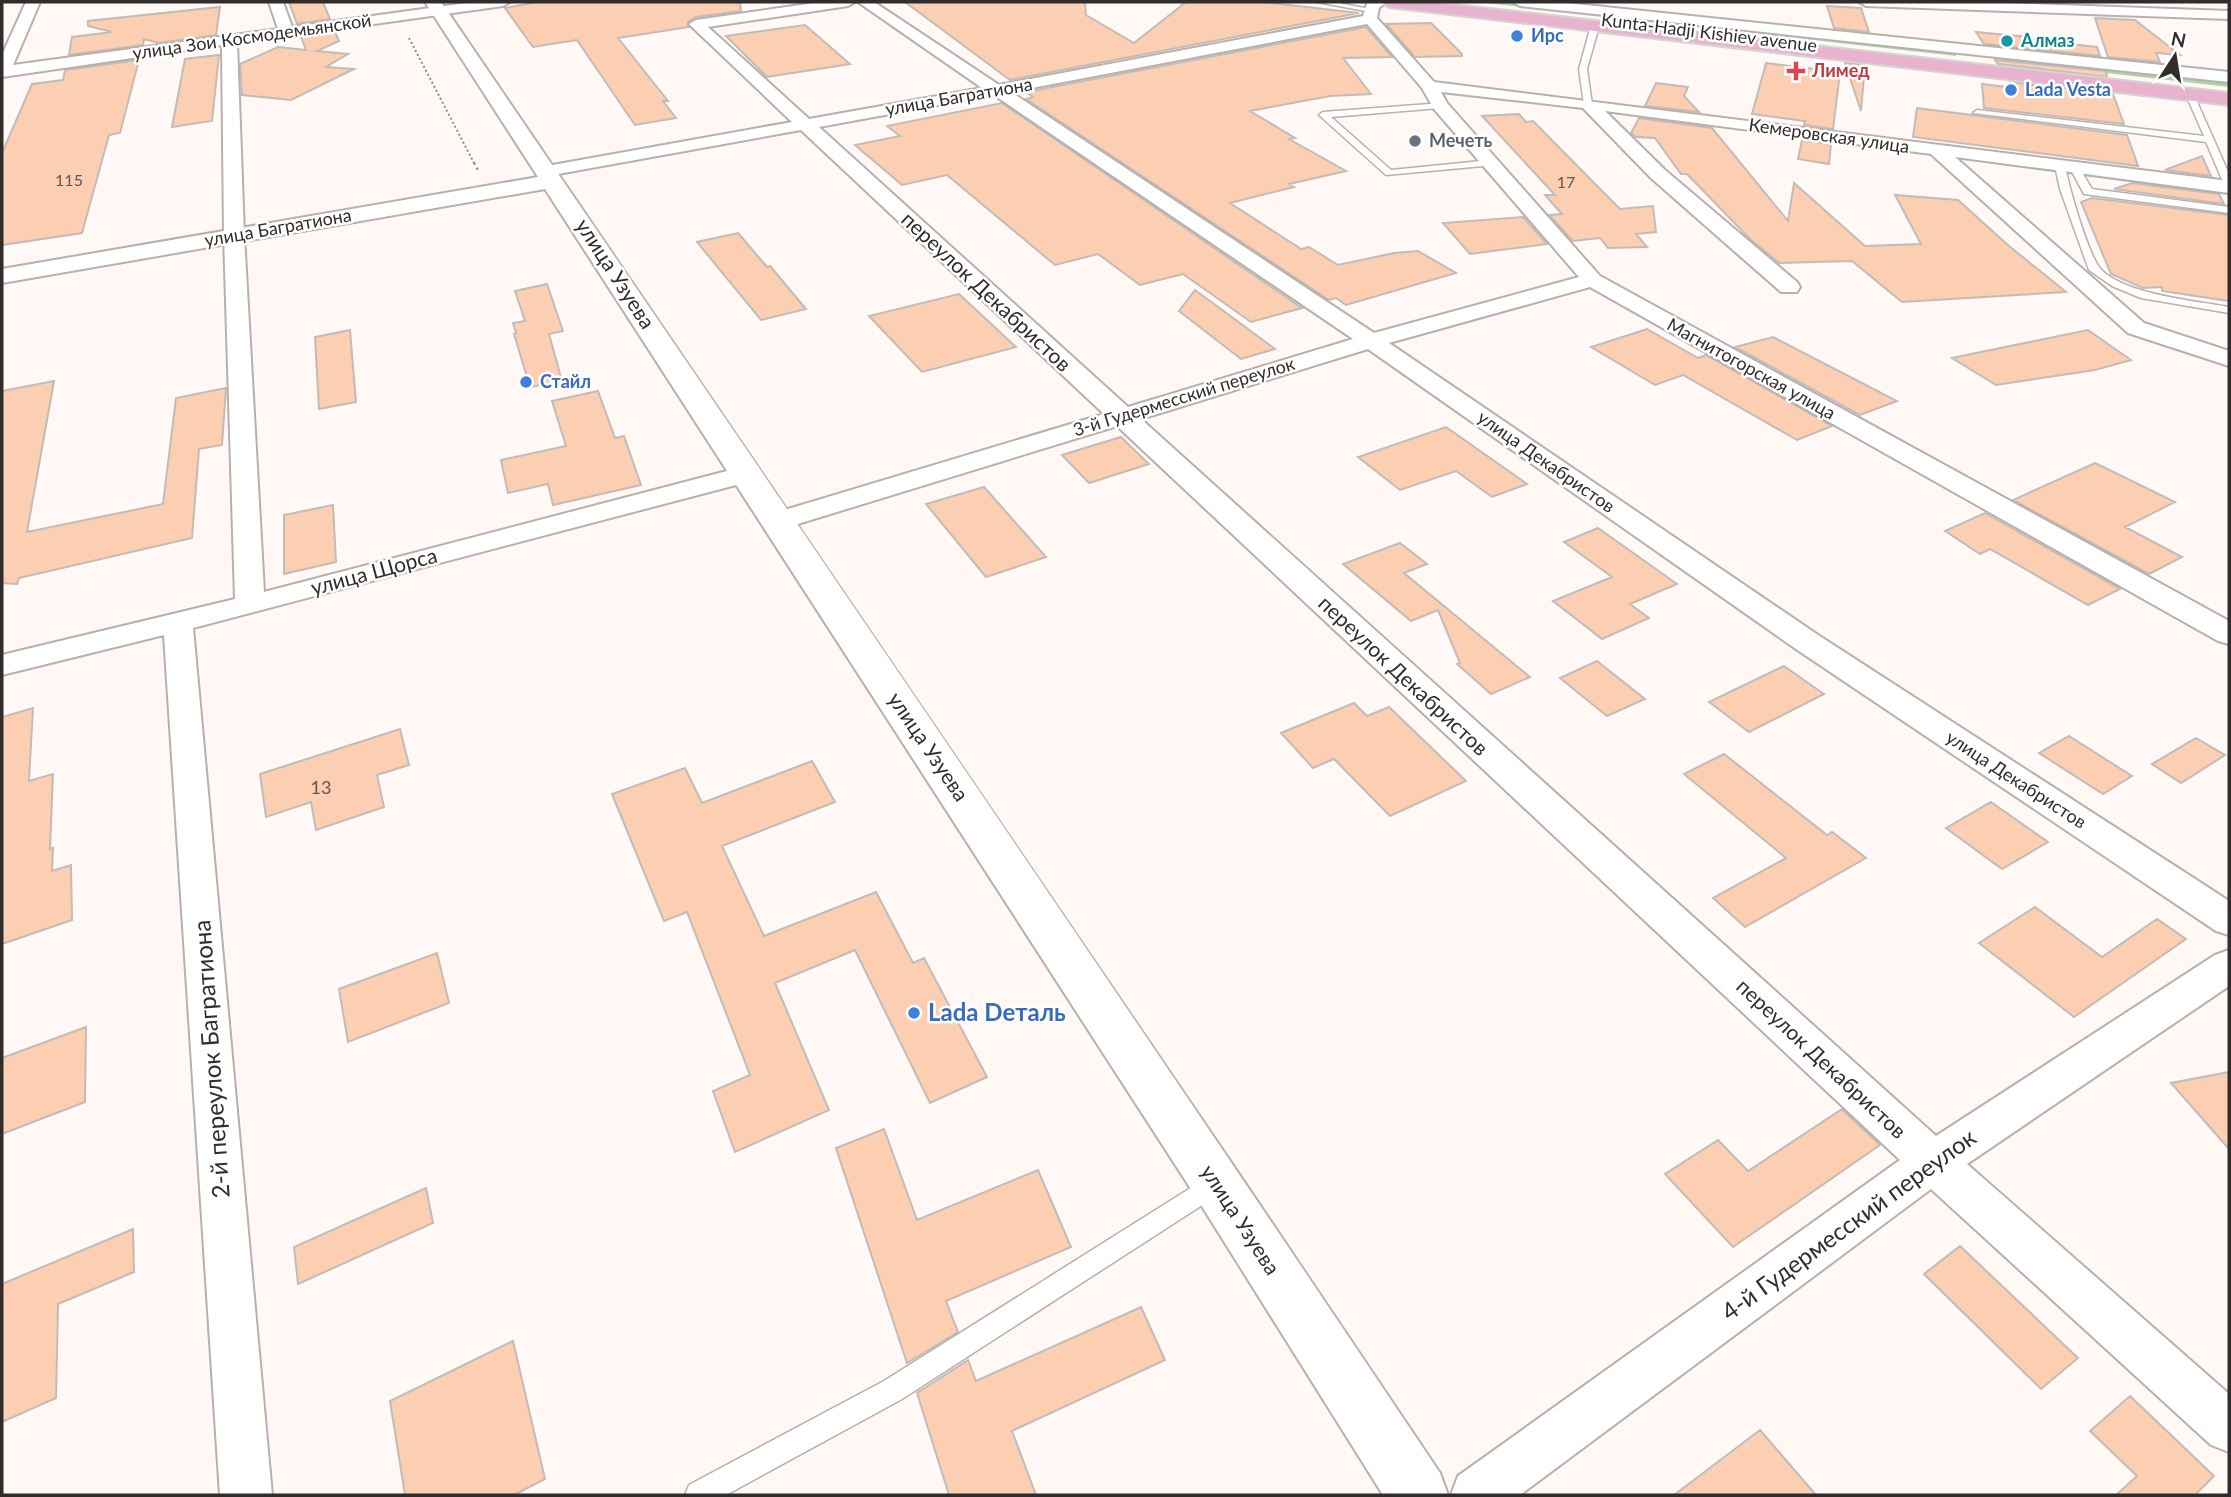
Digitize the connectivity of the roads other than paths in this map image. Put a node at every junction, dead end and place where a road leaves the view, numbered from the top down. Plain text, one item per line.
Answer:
1 (33, 2) edge
2 (276, 2) edge
3 (503, 2) edge
4 (848, 2) edge
5 (865, 2) edge
6 (1321, 2) edge
7 (1439, 2) edge
8 (1520, 2) edge
9 (1866, 2) edge
10 (436, 6) edge
11 (1377, 8) edge
12 (1942, 8) edge
13 (2229, 15) edge
14 (1595, 26) junction
15 (286, 32) junction
16 (229, 40) junction
17 (1971, 50) junction
18 (1922, 64) junction
19 (2, 71) edge
20 (2229, 78) edge
21 (997, 90) junction
22 (2229, 93) edge
23 (1434, 95) junction
24 (2190, 95) junction
25 (2229, 99) edge
26 (1588, 104) junction
27 (1977, 113) dead end
28 (807, 125) junction
29 (2210, 140) junction
30 (1937, 150) junction
31 (1491, 163) junction
32 (2068, 167) junction
33 (551, 176) junction
34 (2229, 186) edge
35 (2229, 209) edge
36 (234, 235) junction
37 (2, 276) edge
38 (1593, 281) junction
39 (1789, 287) dead end
40 (2229, 310) edge
41 (1371, 341) junction
42 (2229, 359) edge
43 (1120, 416) junction
44 (746, 474) junction
45 (778, 521) junction
46 (250, 605) junction
47 (178, 623) junction
48 (2229, 634) edge
49 (2, 665) edge
50 (2229, 920) edge
51 (2229, 966) edge
52 (1933, 1162) junction
53 (1216, 1183) junction
54 (2229, 1427) edge
55 (246, 1495) edge
56 (699, 1495) edge
57 (1418, 1495) edge
58 (1477, 1495) edge

1 - 19 street
2 - 15 street
3 - 10 street, улица Зои Космодемьянской
4 - 28 street, переулок Декабристов
5 - 21 street, улица Декабристов
6 - 11 lane
7 - 17 main road, Kunta-Hadji Kishiev avenue
8 - 17 street
9 - 12 street
10 - 15 street, улица Зои Космодемьянской
10 - 33 main road, улица Узуева
11 - 14 main road, Kunta-Hadji Kishiev avenue
11 - 21 street, улица Багратиона
11 - 23 street, Магнитогорская улица
12 - 13 street
14 - 18 main road, Kunta-Hadji Kishiev avenue
14 - 26 lane
15 - 16 street, улица Зои Космодемьянской
16 - 19 street, улица Зои Космодемьянской
16 - 36 street
17 - 18 street
17 - 20 street
17 - 22 main road, Kunta-Hadji Kishiev avenue
18 - 24 main road, Kunta-Hadji Kishiev avenue
21 - 28 street, улица Багратиона
21 - 41 street, улица Декабристов
23 - 26 street, Кемеровская улица
23 - 31 street, Магнитогорская улица
23 - 31 lane
24 - 25 main road, Kunta-Hadji Kishiev avenue
24 - 29 lane
26 - 30 street, Кемеровская улица
26 - 39 street
27 - 29 lane
28 - 33 street, улица Багратиона
28 - 43 street, переулок Декабристов
29 - 34 lane
30 - 32 street, Кемеровская улица
30 - 42 street
31 - 38 street, Магнитогорская улица
32 - 34 street, Кемеровская улица
32 - 35 lane
32 - 40 lane
33 - 36 main road, улица Багратиона
33 - 44 main road, улица Узуева
36 - 37 main road, улица Багратиона
36 - 46 street
38 - 41 street, 3-й Гудермесский переулок
38 - 48 street, Магнитогорская улица
41 - 43 street, 3-й Гудермесский переулок
41 - 50 street, улица Декабристов
43 - 45 street, 3-й Гудермесский переулок
43 - 52 street, переулок Декабристов
44 - 45 main road, улица Узуева
44 - 46 street, улица Щорса
45 - 53 main road, улица Узуева
46 - 47 street, улица Щорса
47 - 49 street, улица Щорса
47 - 55 street, 2-й переулок Багратиона
51 - 52 street, 4-й Гудермесский переулок
52 - 54 street, переулок Декабристов
52 - 58 street, 4-й Гудермесский переулок
53 - 56 lane
53 - 57 main road, улица Узуева

